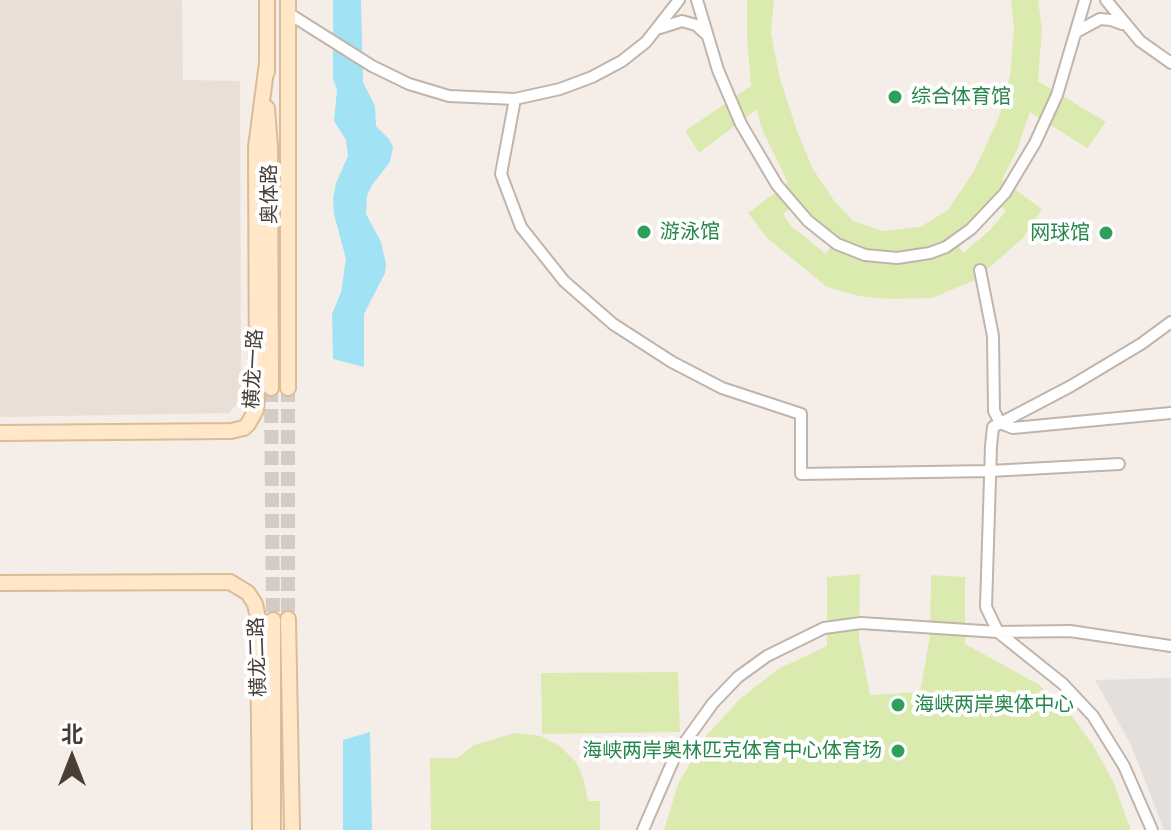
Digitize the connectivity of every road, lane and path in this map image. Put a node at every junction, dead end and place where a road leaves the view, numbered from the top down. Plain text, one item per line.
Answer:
1 (267, 0) edge
2 (679, 0) edge
3 (697, 0) edge
4 (1085, 0) edge
5 (1106, 0) edge
6 (288, 6) edge
7 (1127, 27) junction
8 (658, 29) junction
9 (1078, 31) junction
10 (707, 35) junction
11 (267, 63) junction
12 (1171, 63) edge
13 (515, 99) junction
14 (980, 270) dead end
15 (1171, 322) edge
16 (271, 388) tunnel mouth
17 (288, 388) tunnel mouth
18 (1171, 413) edge
19 (1000, 423) junction
20 (0, 433) edge
21 (1119, 464) dead end
22 (990, 471) junction
23 (0, 583) edge
24 (288, 619) tunnel mouth
25 (273, 620) tunnel mouth
26 (998, 632) junction
27 (1171, 646) edge
28 (260, 830) edge
29 (273, 830) edge
30 (292, 830) edge
31 (643, 830) edge
32 (1152, 830) edge

1 - 11 main road, 奥体路
2 - 8 street
3 - 10 street
4 - 9 street
5 - 7 street
6 - 13 street
6 - 17 main road, 奥体路
7 - 9 street
7 - 12 street
8 - 10 street
8 - 13 street
9 - 10 street
11 - 16 main road, 奥体路
11 - 20 main road, 横龙一路
13 - 22 street
14 - 19 street
15 - 19 street
18 - 19 street
19 - 22 street
21 - 22 street
22 - 26 street
23 - 28 main road, 横龙二路
24 - 30 main road
25 - 29 main road
26 - 27 street
26 - 31 street
26 - 32 street

